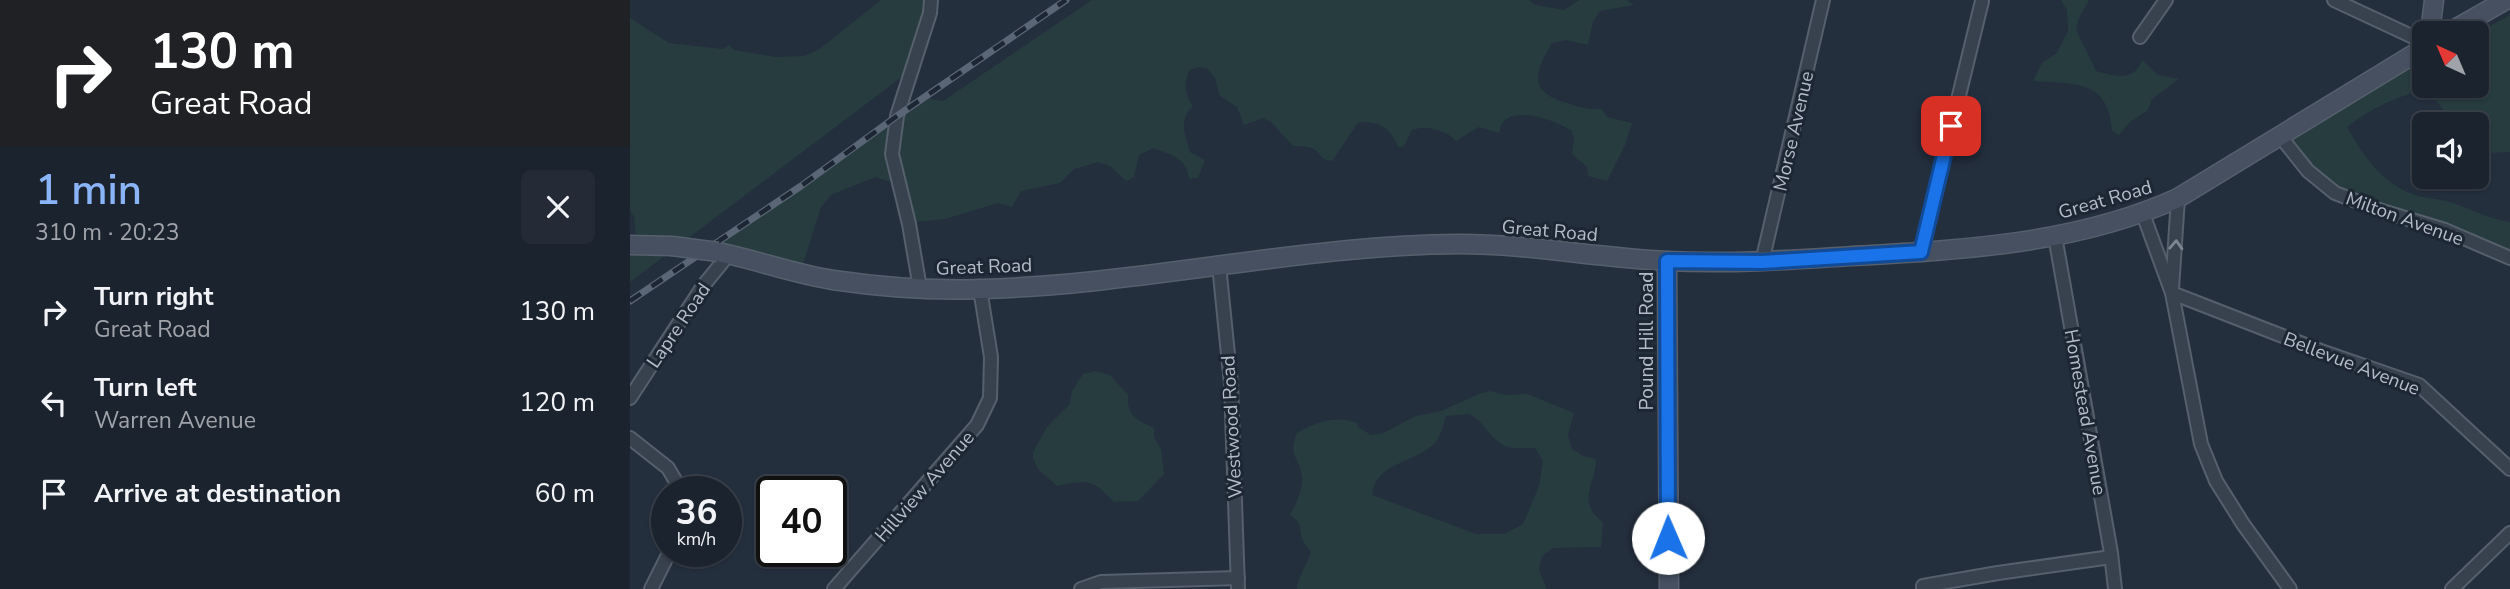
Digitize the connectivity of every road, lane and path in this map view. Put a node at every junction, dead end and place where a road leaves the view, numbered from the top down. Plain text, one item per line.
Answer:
1 (931, 0) edge
2 (1823, 0) edge
3 (2166, 0) edge
4 (2334, 0) edge
5 (2434, 0) edge
6 (2506, 0) edge
7 (1982, 1) edge
8 (2431, 21) edge
9 (2469, 21) edge
10 (2412, 36) edge
11 (2140, 37) dead end
12 (2412, 55) edge
13 (2280, 136) junction
14 (2178, 198) junction
15 (2143, 214) junction
16 (2055, 236) junction
17 (630, 245) edge
18 (1921, 252) junction
19 (724, 253) junction
20 (2510, 258) edge
21 (1667, 261) junction
22 (1762, 262) junction
23 (1219, 265) junction
24 (920, 288) junction
25 (980, 289) junction
26 (2172, 293) junction
27 (630, 398) edge
28 (630, 438) edge
29 (2510, 469) edge
30 (673, 476) edge
31 (2510, 533) edge
32 (2110, 557) junction
33 (662, 567) edge
34 (1238, 584) edge
35 (1923, 588) edge
36 (651, 589) edge
37 (834, 589) edge
38 (1081, 589) edge
39 (1669, 589) edge
40 (2115, 589) edge
41 (2290, 589) edge
42 (2452, 589) edge

1 - 24 street
2 - 22 street, Morse Avenue
3 - 11 street
4 - 10 street
5 - 8 main road
6 - 9 main road
7 - 18 street
12 - 13 main road, Great Road
13 - 14 main road, Great Road
13 - 20 street, Milton Avenue
14 - 15 main road, Great Road
26 -> 14 street
15 - 16 main road, Great Road
15 - 26 street
16 - 18 main road, Great Road
16 - 32 street, Homestead Avenue
17 - 19 main road, Great Road, bridge
18 - 22 main road, Great Road
19 - 24 main road, Great Road
19 - 27 street, Lapre Road
21 - 22 main road, Great Road
21 - 23 main road, Great Road
21 - 39 main road, Pound Hill Road
23 - 25 main road, Great Road
23 - 34 street, Westwood Road
24 - 25 main road, Great Road
25 - 37 street, Hillview Avenue
26 - 29 street, Bellevue Avenue
26 - 41 street
28 - 30 street
31 - 42 street
32 - 35 street
32 - 40 street, Homestead Avenue
33 - 36 street
34 - 38 street

